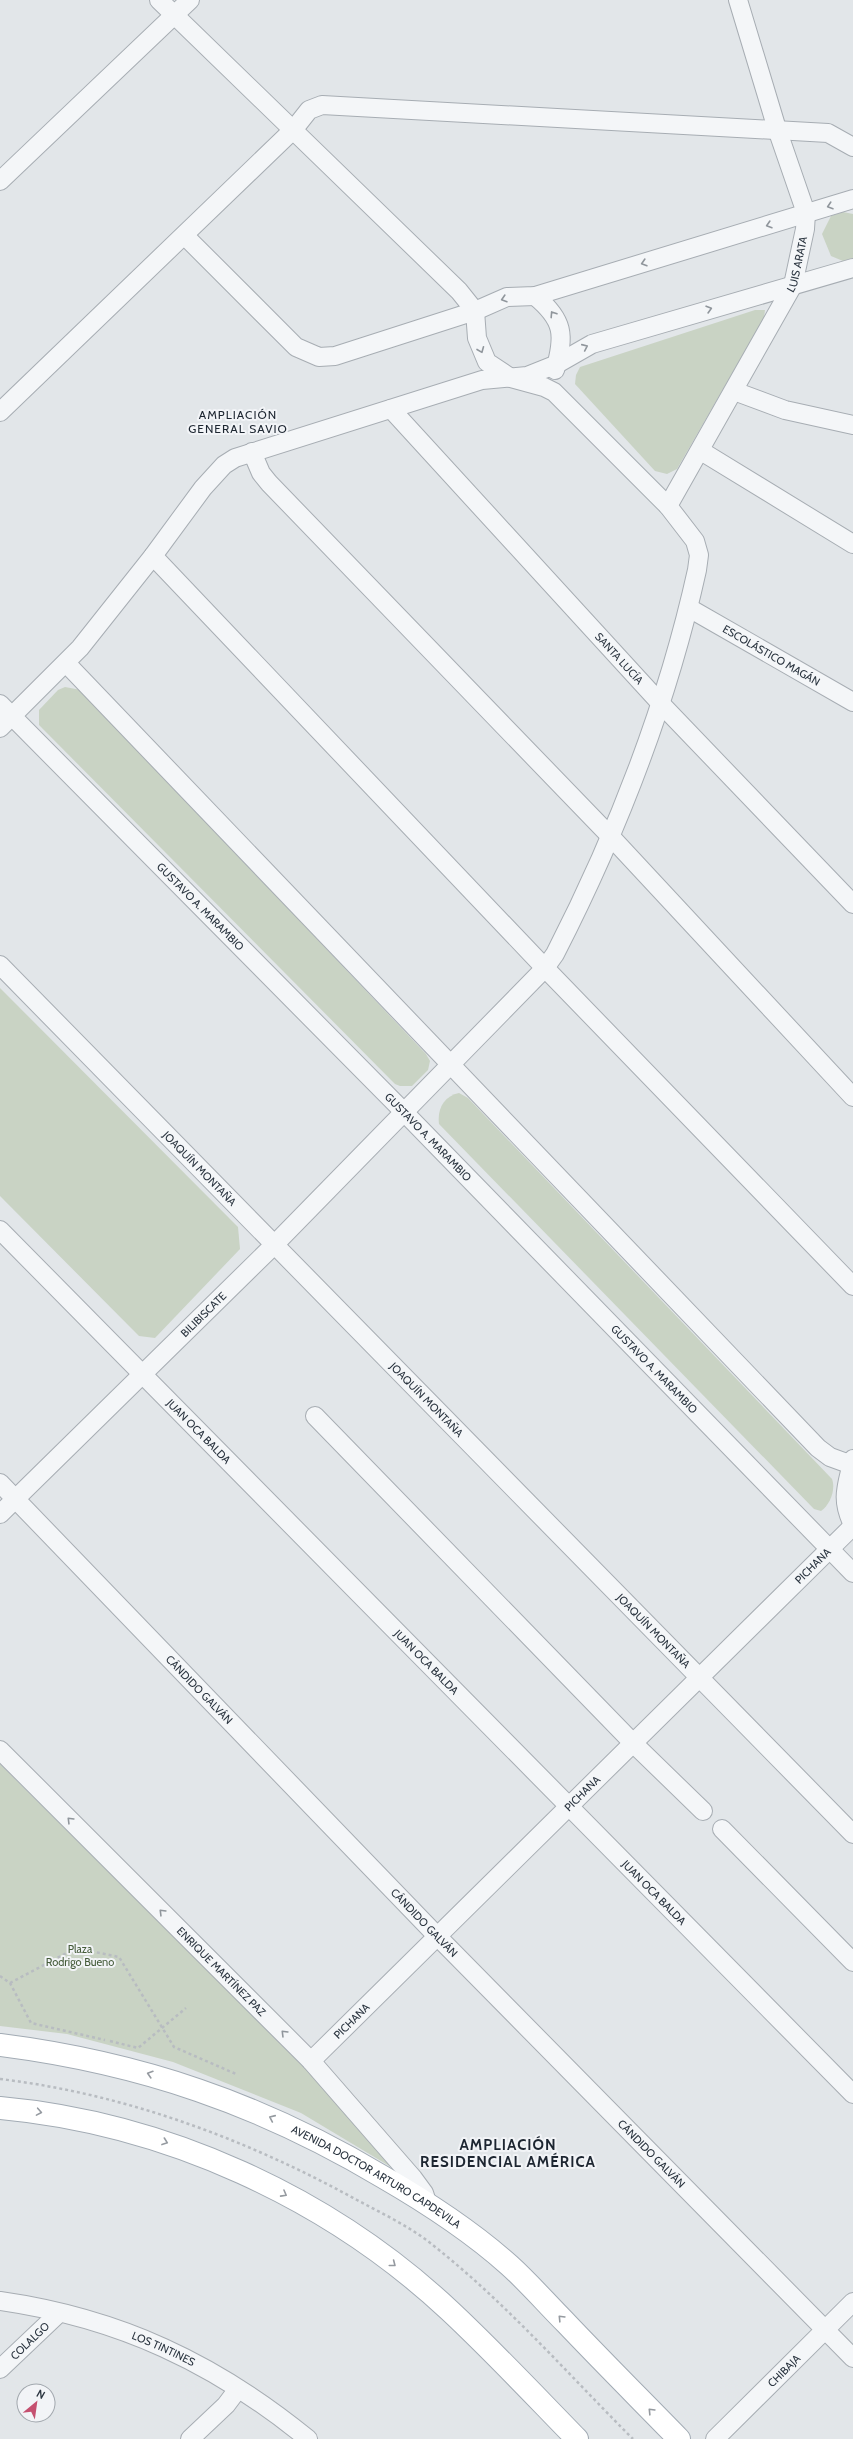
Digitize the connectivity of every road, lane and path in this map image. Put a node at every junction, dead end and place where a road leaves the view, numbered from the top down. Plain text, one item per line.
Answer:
1 (159, 0) edge
2 (190, 0) edge
3 (738, 0) edge
4 (175, 15) junction
5 (294, 129) junction
6 (777, 129) junction
7 (853, 147) edge
8 (0, 181) edge
9 (853, 198) edge
10 (806, 213) junction
11 (185, 236) junction
12 (853, 268) edge
13 (793, 285) junction
14 (535, 296) junction
15 (475, 311) junction
16 (557, 364) junction
17 (511, 378) junction
18 (734, 391) junction
19 (554, 392) junction
20 (391, 409) junction
21 (0, 412) edge
22 (853, 425) edge
23 (701, 451) junction
24 (252, 452) junction
25 (668, 506) junction
26 (853, 544) edge
27 (154, 556) junction
28 (689, 608) junction
29 (66, 663) junction
30 (853, 702) edge
31 (662, 705) junction
32 (4, 716) edge
33 (612, 838) junction
34 (853, 904) edge
35 (0, 966) edge
36 (545, 968) junction
37 (452, 1064) junction
38 (853, 1097) edge
39 (403, 1111) junction
40 (0, 1230) edge
41 (274, 1245) junction
42 (853, 1286) edge
43 (142, 1376) junction
44 (315, 1416) dead end
45 (852, 1462) edge
46 (0, 1483) edge
47 (16, 1499) junction
48 (0, 1514) edge
49 (853, 1525) edge
50 (830, 1548) junction
51 (853, 1573) edge
52 (700, 1679) junction
53 (634, 1744) junction
54 (0, 1750) edge
55 (569, 1807) junction
56 (703, 1811) dead end
57 (722, 1829) dead end
58 (853, 1834) edge
59 (438, 1937) junction
60 (853, 1962) edge
61 (0, 1976) edge
62 (10, 1983) junction
63 (186, 2008) dead end
64 (162, 2028) junction
65 (0, 2045) edge
66 (311, 2061) junction
67 (236, 2074) dead end
68 (853, 2094) edge
69 (0, 2108) edge
70 (428, 2204) junction
71 (0, 2301) edge
72 (853, 2302) edge
73 (59, 2312) junction
74 (825, 2329) junction
75 (853, 2358) edge
76 (0, 2369) edge
77 (238, 2388) junction
78 (190, 2439) edge
79 (308, 2439) edge
80 (577, 2439) edge
81 (679, 2439) edge
82 (715, 2439) edge

1 - 4 street
2 - 4 street
3 - 6 street, LUIS ARATA
4 - 5 street
4 - 8 street
5 - 6 street
5 - 11 street
5 - 15 street
6 - 7 street
6 - 10 street, LUIS ARATA
9 -> 10 street
10 - 13 street, LUIS ARATA
10 -> 14 street
11 - 15 street
11 - 21 street
12 - 13 street
16 -> 13 street
13 - 18 street, LUIS ARATA
14 -> 15 street
16 -> 14 street
15 -> 17 street
16 - 17 street
16 - 19 street
17 - 19 street
17 - 20 street
18 - 22 street
18 - 23 street, LUIS ARATA
19 - 25 street, BILIBISCATE
20 - 24 street
20 - 31 street, SANTA LUCÍA
23 - 25 street, LUIS ARATA
23 - 26 street
24 - 27 street
24 - 33 street
25 - 28 street, BILIBISCATE
27 - 29 street
27 - 36 street
28 - 30 street, ESCOLÁSTICO MAGÁN
28 - 31 street, BILIBISCATE
29 - 32 street
29 - 37 street
31 - 33 street, BILIBISCATE
31 - 34 street, SANTA LUCÍA
32 - 39 street, GUSTAVO A. MARAMBIO
33 - 36 street, BILIBISCATE
33 - 38 street
35 - 41 street, JOAQUÍN MONTAÑA
36 - 37 street, BILIBISCATE
36 - 42 street
37 - 39 street, BILIBISCATE
37 - 45 street
39 - 41 street, BILIBISCATE
39 - 50 street, GUSTAVO A. MARAMBIO
40 - 43 street, JUAN OCA BALDA
41 - 43 street, BILIBISCATE
41 - 52 street, JOAQUÍN MONTAÑA
43 - 47 street, BILIBISCATE
43 - 55 street, JUAN OCA BALDA
44 - 53 street
45 - 49 street
46 - 47 street, CÁNDIDO GALVÁN
47 - 48 street, BILIBISCATE
47 - 59 street, CÁNDIDO GALVÁN
49 - 50 street, PICHANA
50 - 51 street, GUSTAVO A. MARAMBIO
50 - 52 street, PICHANA
52 - 53 street, PICHANA
52 - 58 street, JOAQUÍN MONTAÑA
53 - 55 street, PICHANA
53 - 56 street
66 -> 54 street, ENRIQUE MARTÍNEZ PAZ
55 - 59 street, PICHANA
55 - 68 street, JUAN OCA BALDA
57 - 60 street
59 - 66 street, PICHANA
59 - 74 street, CÁNDIDO GALVÁN
61 - 62 path
62 - 64 path
62 - 64 path
63 - 64 path
64 - 67 path
70 -> 65 main road, AVENIDA DOCTOR ARTURO CAPDEVILA
66 - 70 street, ENRIQUE MARTÍNEZ PAZ
69 -> 80 main road
81 -> 70 main road, AVENIDA DOCTOR ARTURO CAPDEVILA
71 - 73 street, LOS TINTINES
72 - 74 street, CHIBAJA
73 - 76 street, COLALGO
73 - 77 street, LOS TINTINES
74 - 75 street, CÁNDIDO GALVÁN
74 - 82 street, CHIBAJA
77 - 78 street
77 - 79 street, LOS TINTINES

